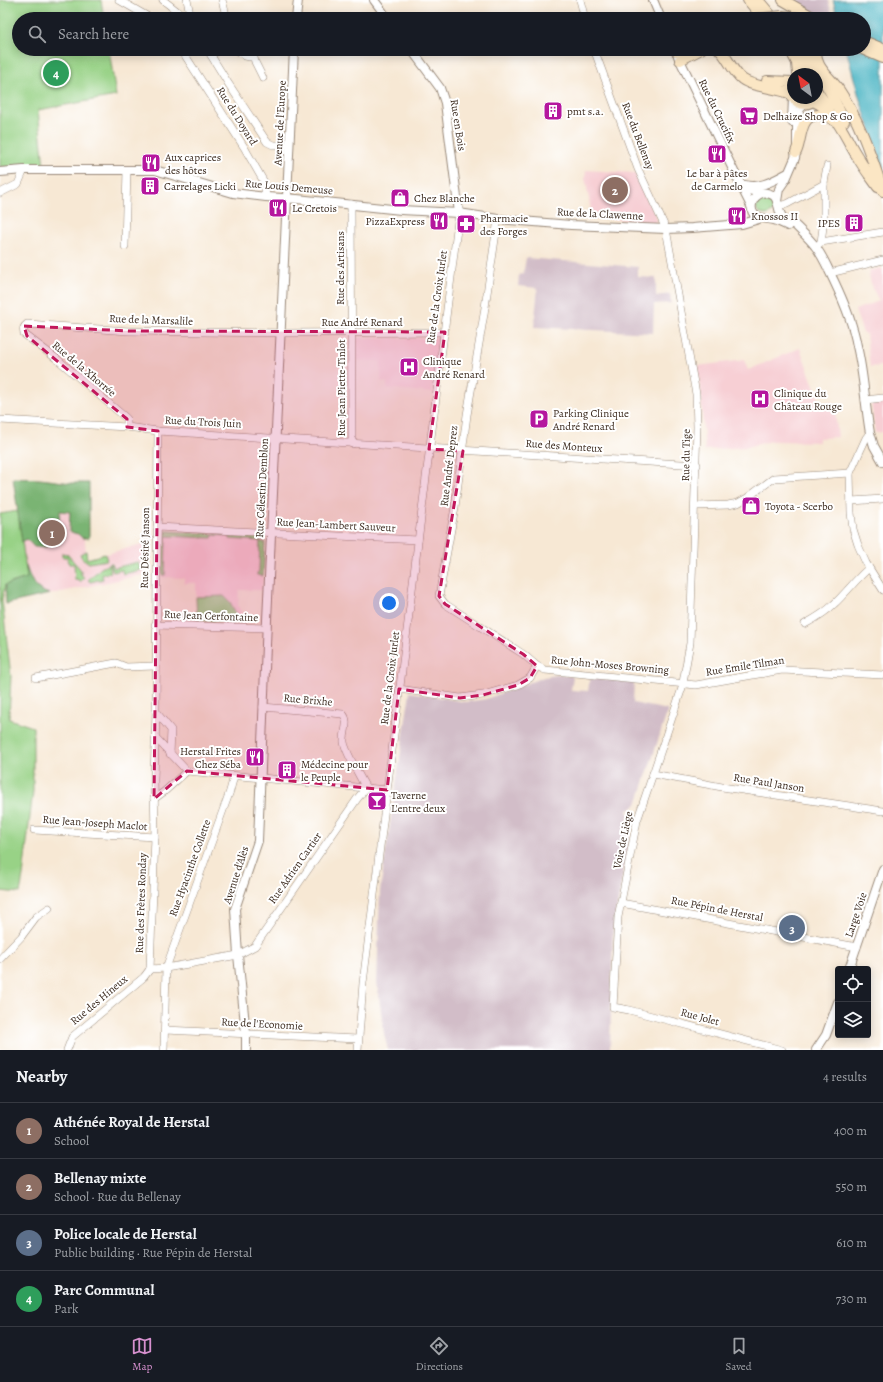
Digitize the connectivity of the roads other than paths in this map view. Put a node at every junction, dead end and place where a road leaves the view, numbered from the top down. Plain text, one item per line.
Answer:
1 (119, 0) edge
2 (163, 0) edge
3 (187, 0) edge
4 (222, 0) edge
5 (298, 0) edge
6 (374, 0) edge
7 (580, 0) edge
8 (653, 0) edge
9 (748, 0) edge
10 (758, 0) edge
11 (783, 0) edge
12 (140, 12) edge
13 (179, 12) edge
14 (188, 12) edge
15 (225, 12) edge
16 (297, 12) edge
17 (383, 12) edge
18 (583, 12) edge
19 (659, 12) edge
20 (758, 12) edge
21 (768, 12) edge
22 (804, 12) edge
23 (871, 44) edge
24 (883, 49) edge
25 (871, 53) edge
26 (186, 56) edge
27 (212, 56) edge
28 (255, 56) edge
29 (294, 56) edge
30 (416, 56) edge
31 (597, 56) edge
32 (680, 56) edge
33 (725, 56) edge
34 (794, 56) edge
35 (801, 56) edge
36 (805, 56) edge
37 (816, 56) edge
38 (883, 58) edge
39 (797, 68) edge
40 (805, 68) edge
41 (736, 73) junction
42 (263, 78) dead end
43 (787, 83) edge
44 (787, 93) edge
45 (823, 100) edge
46 (793, 104) edge
47 (806, 104) edge
48 (841, 122) junction
49 (796, 134) junction
50 (289, 145) junction
51 (796, 152) junction
52 (828, 166) dead end
53 (24, 170) junction
54 (127, 170) junction
55 (0, 172) edge
56 (789, 172) junction
57 (739, 182) junction
58 (824, 184) junction
59 (883, 191) edge
60 (0, 193) edge
61 (763, 193) junction
62 (883, 195) edge
63 (266, 197) junction
64 (288, 199) junction
65 (351, 204) junction
66 (778, 205) junction
67 (751, 207) junction
68 (458, 213) junction
69 (498, 218) junction
70 (759, 219) junction
71 (768, 219) junction
72 (740, 224) junction
73 (666, 229) junction
74 (883, 232) edge
75 (802, 233) junction
76 (818, 244) junction
77 (125, 246) dead end
78 (883, 260) edge
79 (830, 273) junction
80 (23, 328) joint
81 (445, 332) junction
82 (280, 333) junction
83 (352, 333) junction
84 (883, 398) edge
85 (865, 400) junction
86 (0, 420) edge
87 (127, 428) junction
88 (158, 431) junction
89 (870, 434) junction
90 (276, 438) junction
91 (352, 444) junction
92 (429, 449) junction
93 (463, 451) junction
94 (883, 462) edge
95 (697, 465) junction
96 (850, 473) junction
97 (883, 499) edge
98 (851, 501) junction
99 (696, 506) junction
100 (157, 528) junction
101 (271, 532) junction
102 (418, 540) junction
103 (869, 568) junction
104 (883, 590) edge
105 (806, 624) dead end
106 (155, 625) junction
107 (266, 628) junction
108 (156, 666) junction
109 (537, 666) junction
110 (883, 675) edge
111 (36, 678) dead end
112 (683, 684) junction
113 (399, 689) junction
114 (263, 707) junction
115 (156, 712) junction
116 (155, 737) junction
117 (170, 754) junction
118 (187, 771) junction
119 (652, 774) junction
120 (234, 776) junction
121 (260, 778) junction
122 (366, 788) junction
123 (387, 790) junction
124 (154, 799) junction
125 (883, 811) edge
126 (34, 830) dead end
127 (155, 837) junction
128 (883, 870) edge
129 (621, 903) junction
130 (49, 908) dead end
131 (856, 947) junction
132 (238, 956) junction
133 (0, 959) edge
134 (850, 966) edge
135 (166, 968) junction
136 (150, 969) junction
137 (613, 1007) joint
138 (835, 1010) edge
139 (165, 1030) junction
140 (246, 1034) junction
141 (826, 1035) junction
142 (358, 1039) junction
143 (67, 1050) edge
144 (164, 1050) edge
145 (246, 1050) edge
146 (358, 1050) edge
147 (782, 1050) edge
148 (816, 1050) edge
149 (823, 1050) edge

1 - 12 street
2 - 13 street
3 - 14 street
4 - 15 street
5 - 16 street
6 - 17 street
7 - 18 street
8 - 19 street
9 - 20 main road
10 - 21 main road
11 - 22 main road
23 - 24 main road
25 - 38 main road
26 - 63 street, Rue du Doyard
27 - 50 street
28 - 42 street
29 - 50 street, Avenue de l'Europe
30 - 68 street, Rue en Bois
31 - 73 street, Rue du Bellenay
32 - 57 street, Rue du Crucifix
33 - 41 main road
34 - 39 main road
35 - 40 main road
36 - 48 main road
37 - 59 main road
41 - 43 main road
41 - 44 main road
45 - 48 main road
46 - 49 street
47 - 49 street
48 - 51 main road
48 - 59 main road
48 - 62 main road
49 - 51 street
50 - 64 street, Avenue de l'Europe
51 - 56 street
52 - 58 street
53 - 54 street, Rue Louis Demeuse
53 - 55 street, Rue Louis Demeuse
53 - 60 street
54 - 63 street, Rue Louis Demeuse
54 - 77 street
56 - 57 street
56 - 61 street
56 - 66 street
57 - 61 street
57 - 67 street, Rue du Crucifix
58 - 66 street
58 - 76 street
61 - 66 street
61 - 67 street
63 - 64 street, Rue Louis Demeuse
64 - 65 street, Rue Louis Demeuse
64 - 82 street, Rue Célestin Demblon
65 - 68 street, Rue Louis Demeuse
65 - 83 street, Rue des Artisans
66 - 71 street
66 - 75 street
67 - 70 street
67 - 72 street
68 - 69 street, Rue de la Clawenne
68 - 81 street, Rue de la Croix Jurlet
69 - 73 street, Rue de la Clawenne
69 - 93 street, Rue André Deprez
70 - 71 street
70 - 72 street, Rue de la Clawenne
71 - 75 street
72 - 73 street, Rue de la Clawenne
73 - 95 street, Rue du Tige
74 - 76 street
75 - 76 street
76 - 79 street
78 - 79 street
79 - 85 street
80 - 82 street, Rue de la Marsalile
80 - 87 street, Rue de la Xhorrée
81 - 83 street, Rue André Renard
81 - 92 street, Rue de la Croix Jurlet
82 - 83 street, Rue André Renard
82 - 90 street, Rue Célestin Demblon
83 - 91 street, Rue Jean Piette-Tinlot
84 - 85 street
85 - 89 street
86 - 87 street, Rue du Trois Juin
87 - 88 street, Rue du Trois Juin
88 - 90 street, Rue du Trois Juin
88 - 100 street, Rue Désiré Janson
89 - 94 street
89 - 96 street
90 - 91 street, Rue du Trois Juin
90 - 101 street, Rue Célestin Demblon
91 - 92 street, Rue du Trois Juin
92 - 93 street, Rue des Monteux
92 - 102 street, Rue de la Croix Jurlet
93 - 95 street, Rue des Monteux
93 - 109 street, Rue André Deprez
95 - 99 street, Rue du Tige
96 - 98 street
96 - 99 street
97 - 98 street
98 - 103 street
99 - 112 street, Rue du Tige
100 - 101 street, Rue Jean-Lambert Sauveur
100 - 106 street, Rue Désiré Janson
101 - 102 street, Rue Jean-Lambert Sauveur
101 - 107 street, Rue Célestin Demblon
102 - 113 street, Rue de la Croix Jurlet
103 - 104 street
103 - 105 street
106 - 107 street, Rue Jean Cerfontaine
106 - 108 street, Rue Désiré Janson
107 - 114 street, Rue Célestin Demblon
108 - 111 street
108 - 115 street, Rue Désiré Janson
109 - 112 street, Rue John-Moses Browning
109 - 113 street
110 - 112 street, Rue Emile Tilman
112 - 119 street, Voie de Liège
113 - 123 street, Rue de la Croix Jurlet
114 - 121 street, Rue Célestin Demblon
114 - 122 street, Rue Brixhe
115 - 116 street, Rue Désiré Janson
115 - 117 street
116 - 117 street
116 - 124 street, Rue Désiré Janson
117 - 118 street
118 - 120 street
118 - 124 street
119 - 125 street, Rue Paul Janson
119 - 129 street, Voie de Liège
120 - 121 street
120 - 135 street, Rue Hyacinthe Collette
121 - 122 street
121 - 132 street, Avenue d'Alès
122 - 123 street
122 - 132 street, Rue Adrien Cartier
123 - 142 street, Rue de la Croix Jurlet
124 - 127 street, Rue des Frères Ronday
126 - 127 street, Rue Jean-Joseph Maclot
127 - 136 street, Rue des Frères Ronday
128 - 131 street, Large Voie
129 - 131 street, Rue Pépin de Herstal
129 - 137 street, Voie de Liège
130 - 133 street
131 - 134 street, Large Voie
132 - 135 street
132 - 140 street, Avenue d'Alès
135 - 136 street
135 - 139 street, Rue Hyacinthe Collette
136 - 143 street, Rue des Hineux
137 - 147 street, Rue Jolet
138 - 141 street
139 - 140 street, Rue de l'Economie
139 - 144 street, Rue Hyacinthe Collette
140 - 142 street, Rue de l'Economie
140 - 145 street, Avenue d'Alès
141 - 148 street
141 - 149 street
142 - 146 street, Rue de la Croix Jurlet

